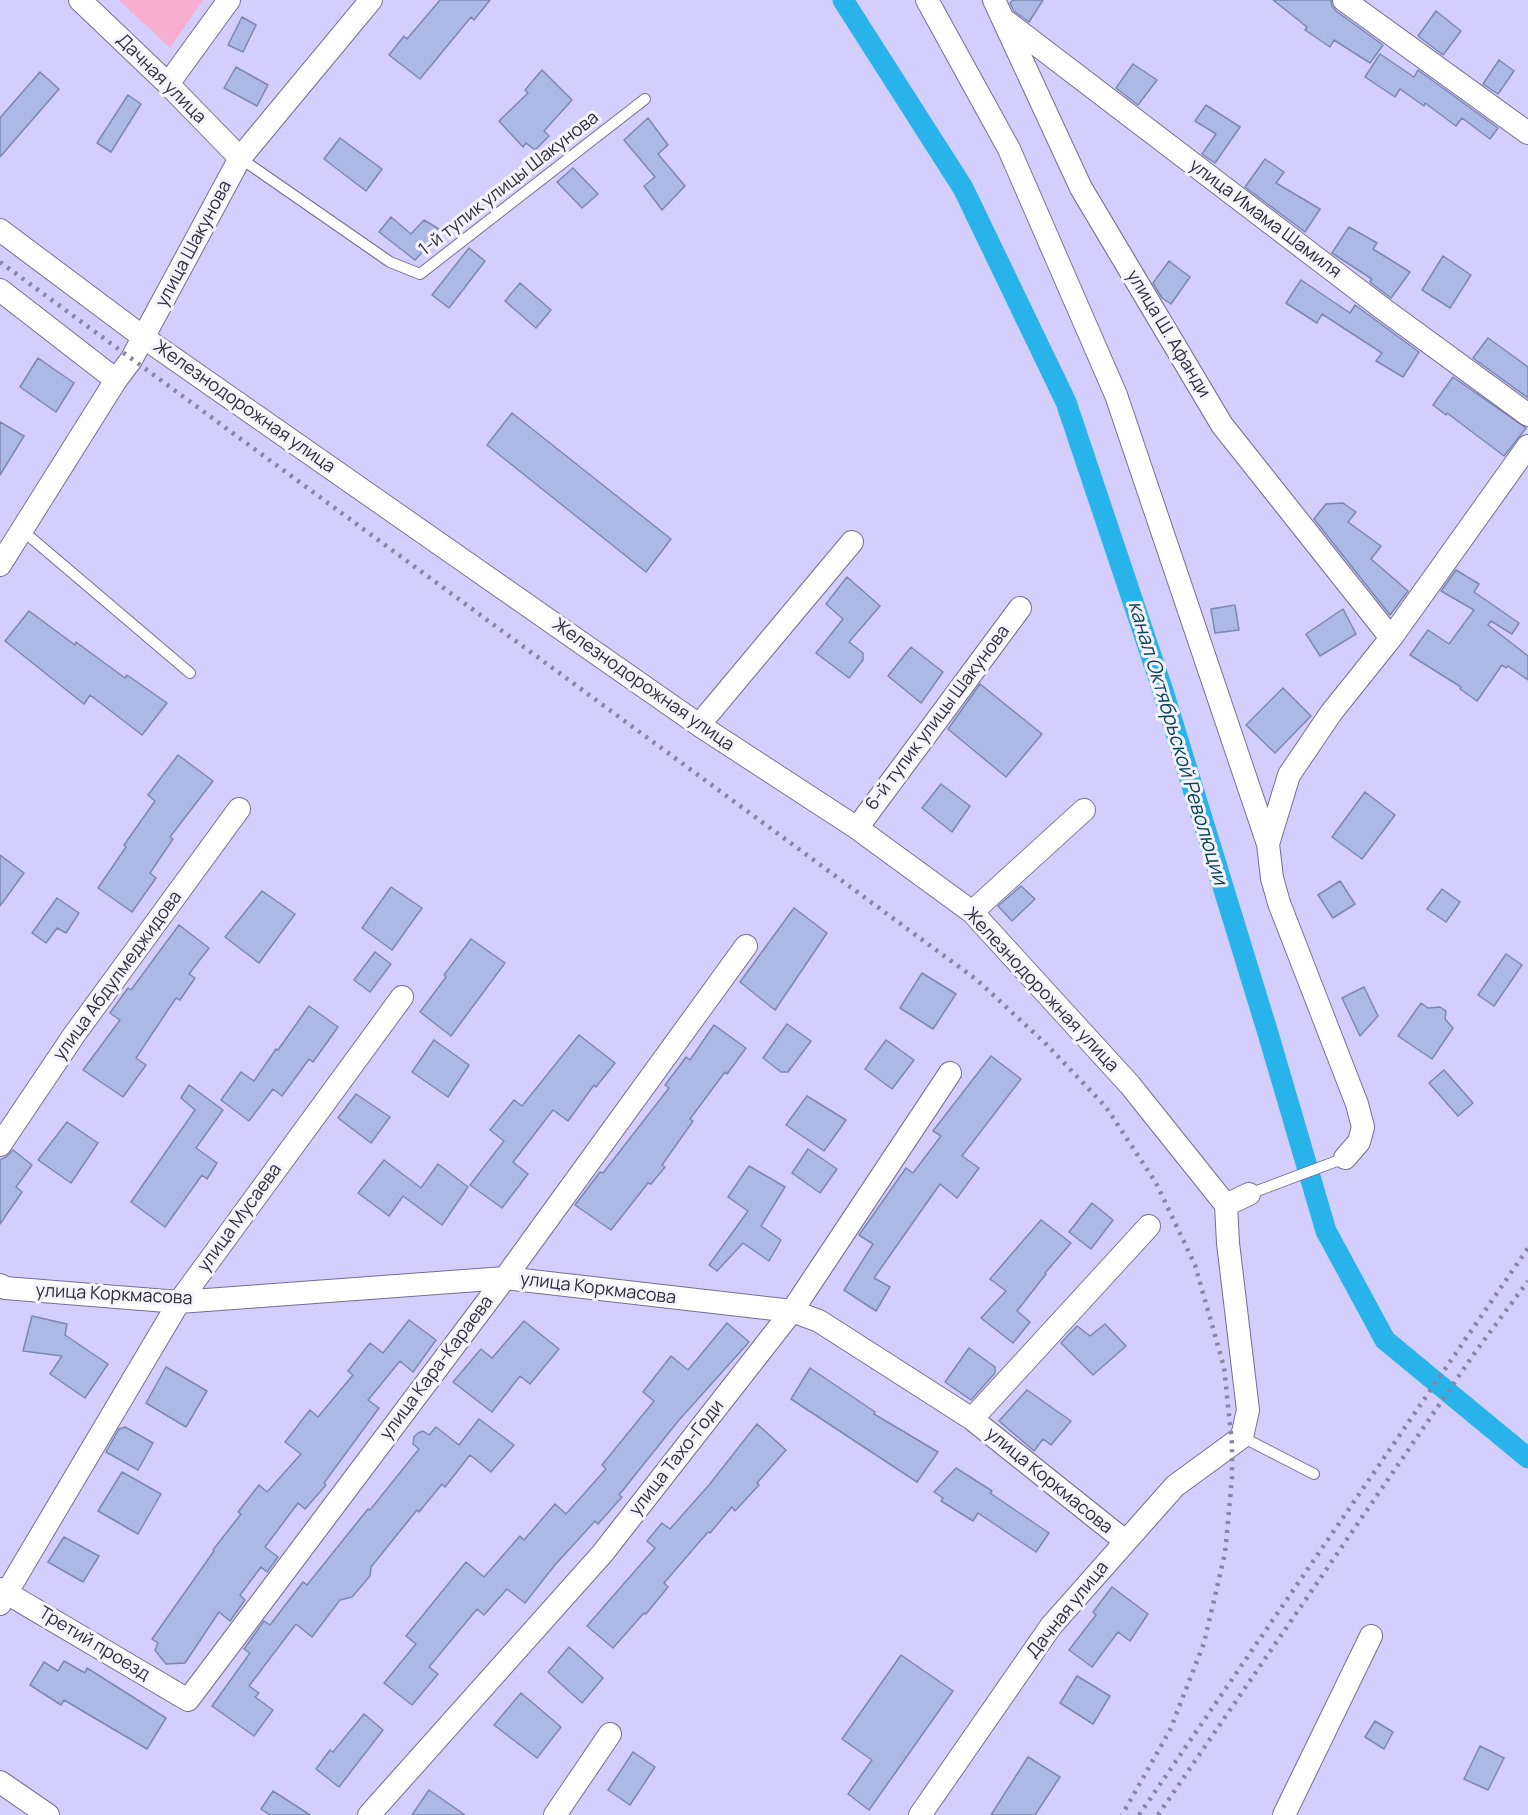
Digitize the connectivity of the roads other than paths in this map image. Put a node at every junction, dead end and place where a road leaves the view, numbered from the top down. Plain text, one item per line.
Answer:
1 (80, 0) edge
2 (229, 0) edge
3 (372, 0) edge
4 (927, 0) edge
5 (1344, 0) edge
6 (999, 10) edge
7 (168, 84) junction
8 (645, 99) dead end
9 (1528, 133) edge
10 (240, 158) junction
11 (0, 230) edge
12 (0, 290) edge
13 (144, 337) junction
14 (116, 380) junction
15 (1528, 416) edge
16 (1528, 446) edge
17 (23, 531) junction
18 (852, 542) dead end
19 (0, 565) edge
20 (1020, 608) dead end
21 (1391, 638) junction
22 (190, 674) dead end
23 (699, 725) junction
24 (239, 809) dead end
25 (1084, 810) dead end
26 (856, 828) junction
27 (1268, 844) junction
28 (972, 912) junction
29 (746, 946) dead end
30 (402, 997) dead end
31 (950, 1073) dead end
32 (0, 1145) edge
33 (1345, 1158) joint
34 (1249, 1194) joint
35 (1226, 1205) junction
36 (1149, 1226) dead end
37 (506, 1278) junction
38 (0, 1285) edge
39 (179, 1302) junction
40 (792, 1311) junction
41 (972, 1419) junction
42 (1242, 1437) junction
43 (1314, 1474) dead end
44 (1125, 1541) junction
45 (2, 1595) edge
46 (1371, 1636) dead end
47 (188, 1700) joint
48 (609, 1734) dead end
49 (0, 1782) edge
50 (48, 1815) edge
51 (369, 1815) edge
52 (555, 1815) edge
53 (920, 1815) edge
54 (1284, 1815) edge

1 - 7 street, Дачная улица
2 - 7 street
3 - 10 street, улица Шакунова
4 - 27 street
5 - 9 street
6 - 15 street, улица Имама Шамиля
6 - 21 street, улица Ш. Афанди
7 - 10 street, Дачная улица
8 - 10 lane, 1-й тупик улицы Шакунова
10 - 13 street, улица Шакунова
11 - 13 street, Железнодорожная улица
12 - 14 street
13 - 14 street, улица Шакунова
13 - 23 street, Железнодорожная улица
14 - 17 street, улица Шакунова
16 - 21 street
17 - 19 street, улица Шакунова
17 - 22 lane
18 - 23 street
20 - 26 street, 6-й тупик улицы Шакунова
21 - 27 street
23 - 26 street, Железнодорожная улица
24 - 32 street, улица Абдулмеджидова
25 - 28 street
26 - 28 street, Железнодорожная улица
27 - 33 street
28 - 35 street, Железнодорожная улица
29 - 37 street, улица Кара-Караева
30 - 39 street, улица Мусаева
31 - 40 street, улица Тахо-Годи
33 - 34 lane
34 - 35 street
35 - 42 street
36 - 41 street
37 - 39 street, улица Коркмасова
37 - 40 street, улица Коркмасова
37 - 47 street, улица Кара-Караева
38 - 39 street, улица Коркмасова
39 - 45 street, улица Мусаева
40 - 41 street, улица Коркмасова
40 - 51 street, улица Тахо-Годи
41 - 44 street, улица Коркмасова
42 - 43 lane
42 - 44 street, Дачная улица
44 - 53 street, Дачная улица
45 - 47 street, Третий проезд
46 - 54 street
48 - 52 street
49 - 50 street

